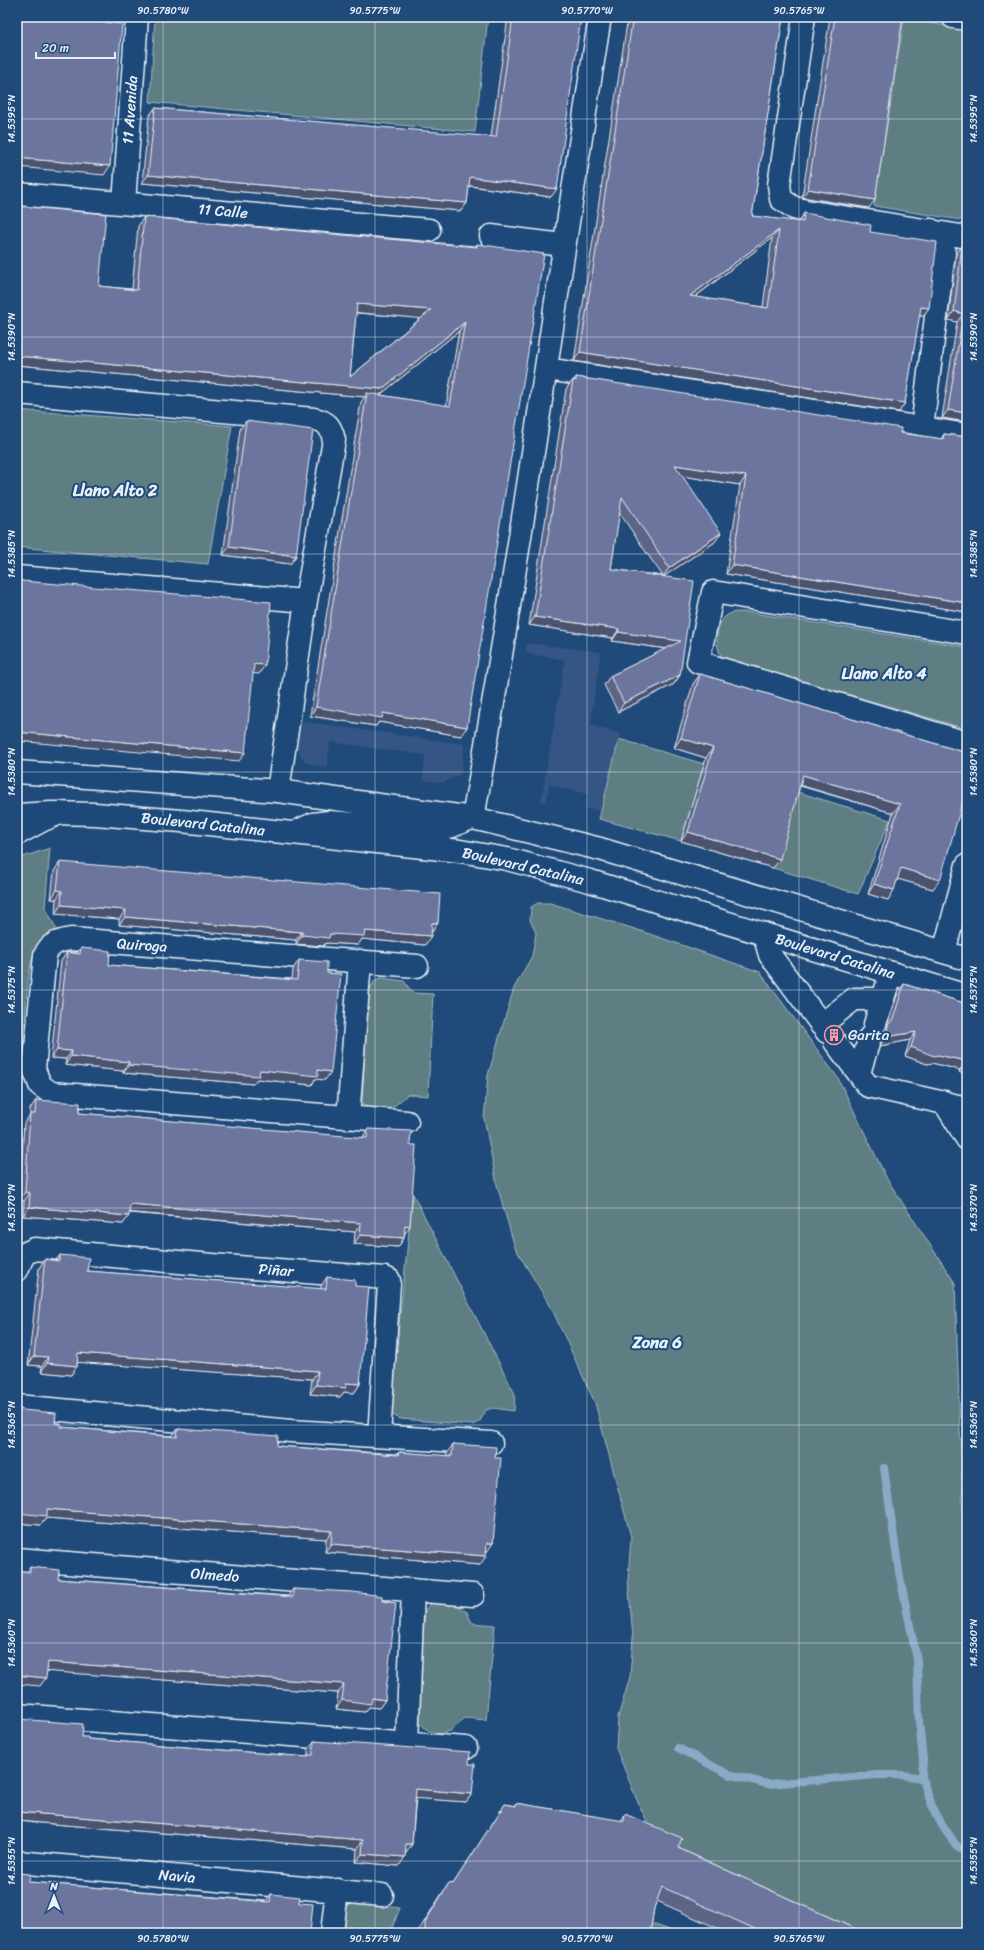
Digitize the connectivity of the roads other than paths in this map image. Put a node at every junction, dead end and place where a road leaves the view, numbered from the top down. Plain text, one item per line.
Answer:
1 (137, 17) edge
2 (600, 17) edge
3 (804, 17) edge
4 (953, 17) edge
5 (967, 19) edge
6 (17, 194) edge
7 (124, 202) junction
8 (430, 230) dead end
9 (931, 230) junction
10 (490, 236) dead end
11 (967, 237) edge
12 (563, 245) junction
13 (546, 369) junction
14 (17, 394) edge
15 (922, 428) junction
16 (967, 435) edge
17 (17, 577) edge
18 (306, 601) junction
19 (967, 633) edge
20 (967, 743) edge
21 (17, 772) edge
22 (278, 791) junction
23 (60, 813) junction
24 (17, 815) edge
25 (473, 818) junction
26 (17, 834) edge
27 (293, 834) junction
28 (967, 865) edge
29 (764, 934) junction
30 (944, 952) junction
31 (967, 959) edge
32 (360, 962) junction
33 (417, 966) dead end
34 (891, 973) junction
35 (967, 996) edge
36 (883, 999) junction
37 (827, 1033) junction
38 (26, 1068) edge
39 (859, 1072) junction
40 (944, 1102) junction
41 (967, 1108) edge
42 (348, 1118) junction
43 (407, 1122) dead end
44 (967, 1139) edge
45 (17, 1269) edge
46 (17, 1406) edge
47 (379, 1436) junction
48 (491, 1443) dead end
49 (17, 1560) edge
50 (412, 1590) junction
51 (473, 1595) dead end
52 (17, 1715) edge
53 (407, 1744) junction
54 (466, 1748) dead end
55 (17, 1862) edge
56 (337, 1890) junction
57 (382, 1895) dead end
58 (332, 1933) edge

1 - 7 street, 11 Avenida
2 - 12 street
3 - 9 street
4 - 5 street
6 - 7 street, 11 Calle
7 - 8 street, 11 Calle
9 - 11 street
9 - 15 street
10 - 12 street
12 - 13 street
13 - 15 street
13 - 25 street
14 - 18 street
15 - 16 street
17 - 18 street
18 - 22 street
19 - 20 street
21 - 22 street
22 - 25 street
23 - 24 street, Boulevard Catalina
23 - 26 street
23 - 27 street, Boulevard Catalina
25 - 27 street
25 - 30 street
27 - 29 street, Boulevard Catalina
28 - 30 street
29 - 34 street, Boulevard Catalina
29 - 37 street
30 - 31 street
32 - 33 street, Quiroga
32 - 38 street, Quiroga
32 - 42 street
34 - 35 street, Boulevard Catalina
34 - 36 street
36 - 37 street
36 - 39 street
37 - 39 street
38 - 42 street, Quiroga
39 - 40 street
40 - 41 street
40 - 44 street
42 - 43 street, Quiroga
45 - 47 street, Piñar
46 - 47 street
47 - 48 street
49 - 50 street, Olmedo
50 - 51 street, Olmedo
50 - 53 street
52 - 53 street
53 - 54 street
55 - 56 street, Navia
56 - 57 street, Navia
56 - 58 street

